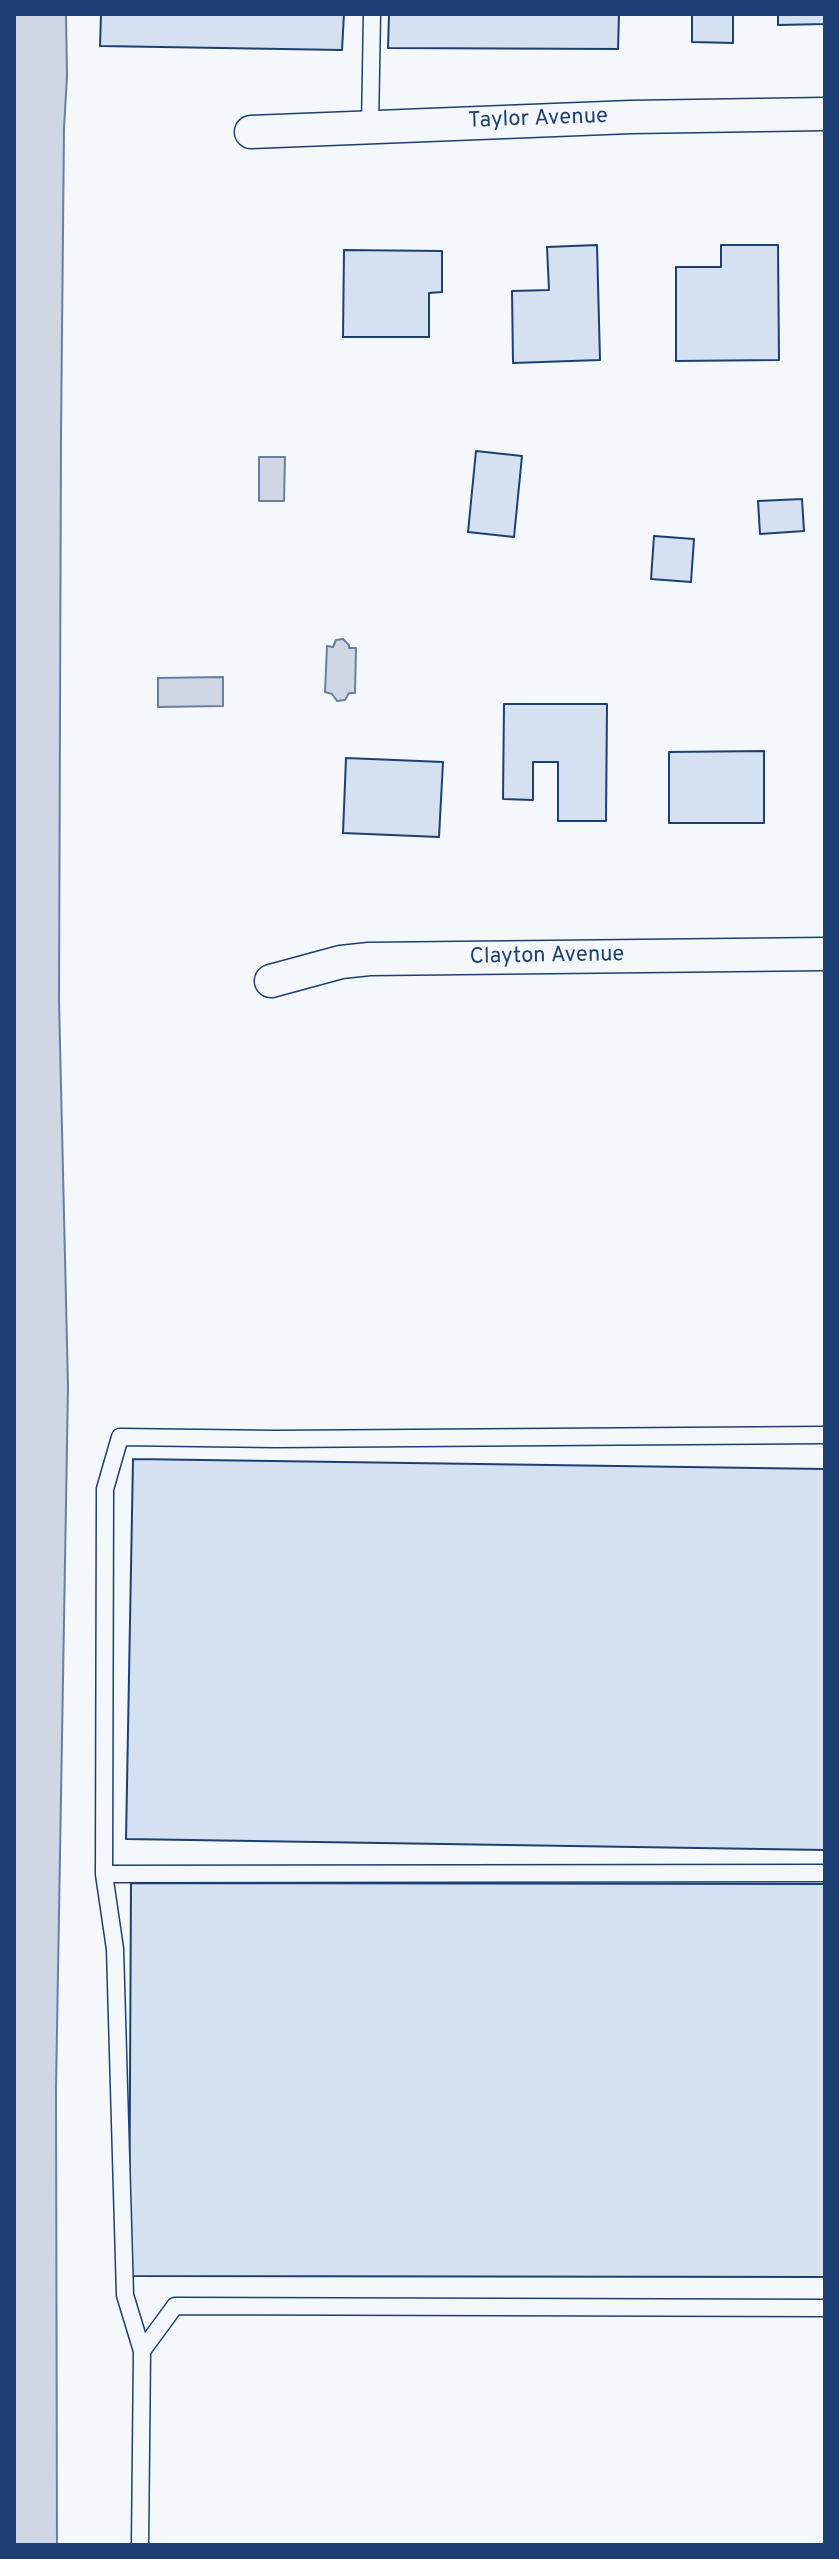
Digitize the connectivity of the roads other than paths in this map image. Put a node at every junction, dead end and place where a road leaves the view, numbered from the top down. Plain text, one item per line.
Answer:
1 (372, 14) edge
2 (825, 114) edge
3 (370, 127) junction
4 (251, 132) dead end
5 (825, 954) edge
6 (271, 981) dead end
7 (825, 1435) edge
8 (825, 1873) edge
9 (104, 1874) junction
10 (825, 2308) edge
11 (142, 2351) junction
12 (140, 2545) edge

1 - 3 lane
2 - 3 street, Taylor Avenue
3 - 4 street, Taylor Avenue
5 - 6 street, Clayton Avenue
7 - 9 lane
8 - 9 lane
9 - 11 lane
10 - 11 lane
11 - 12 lane

